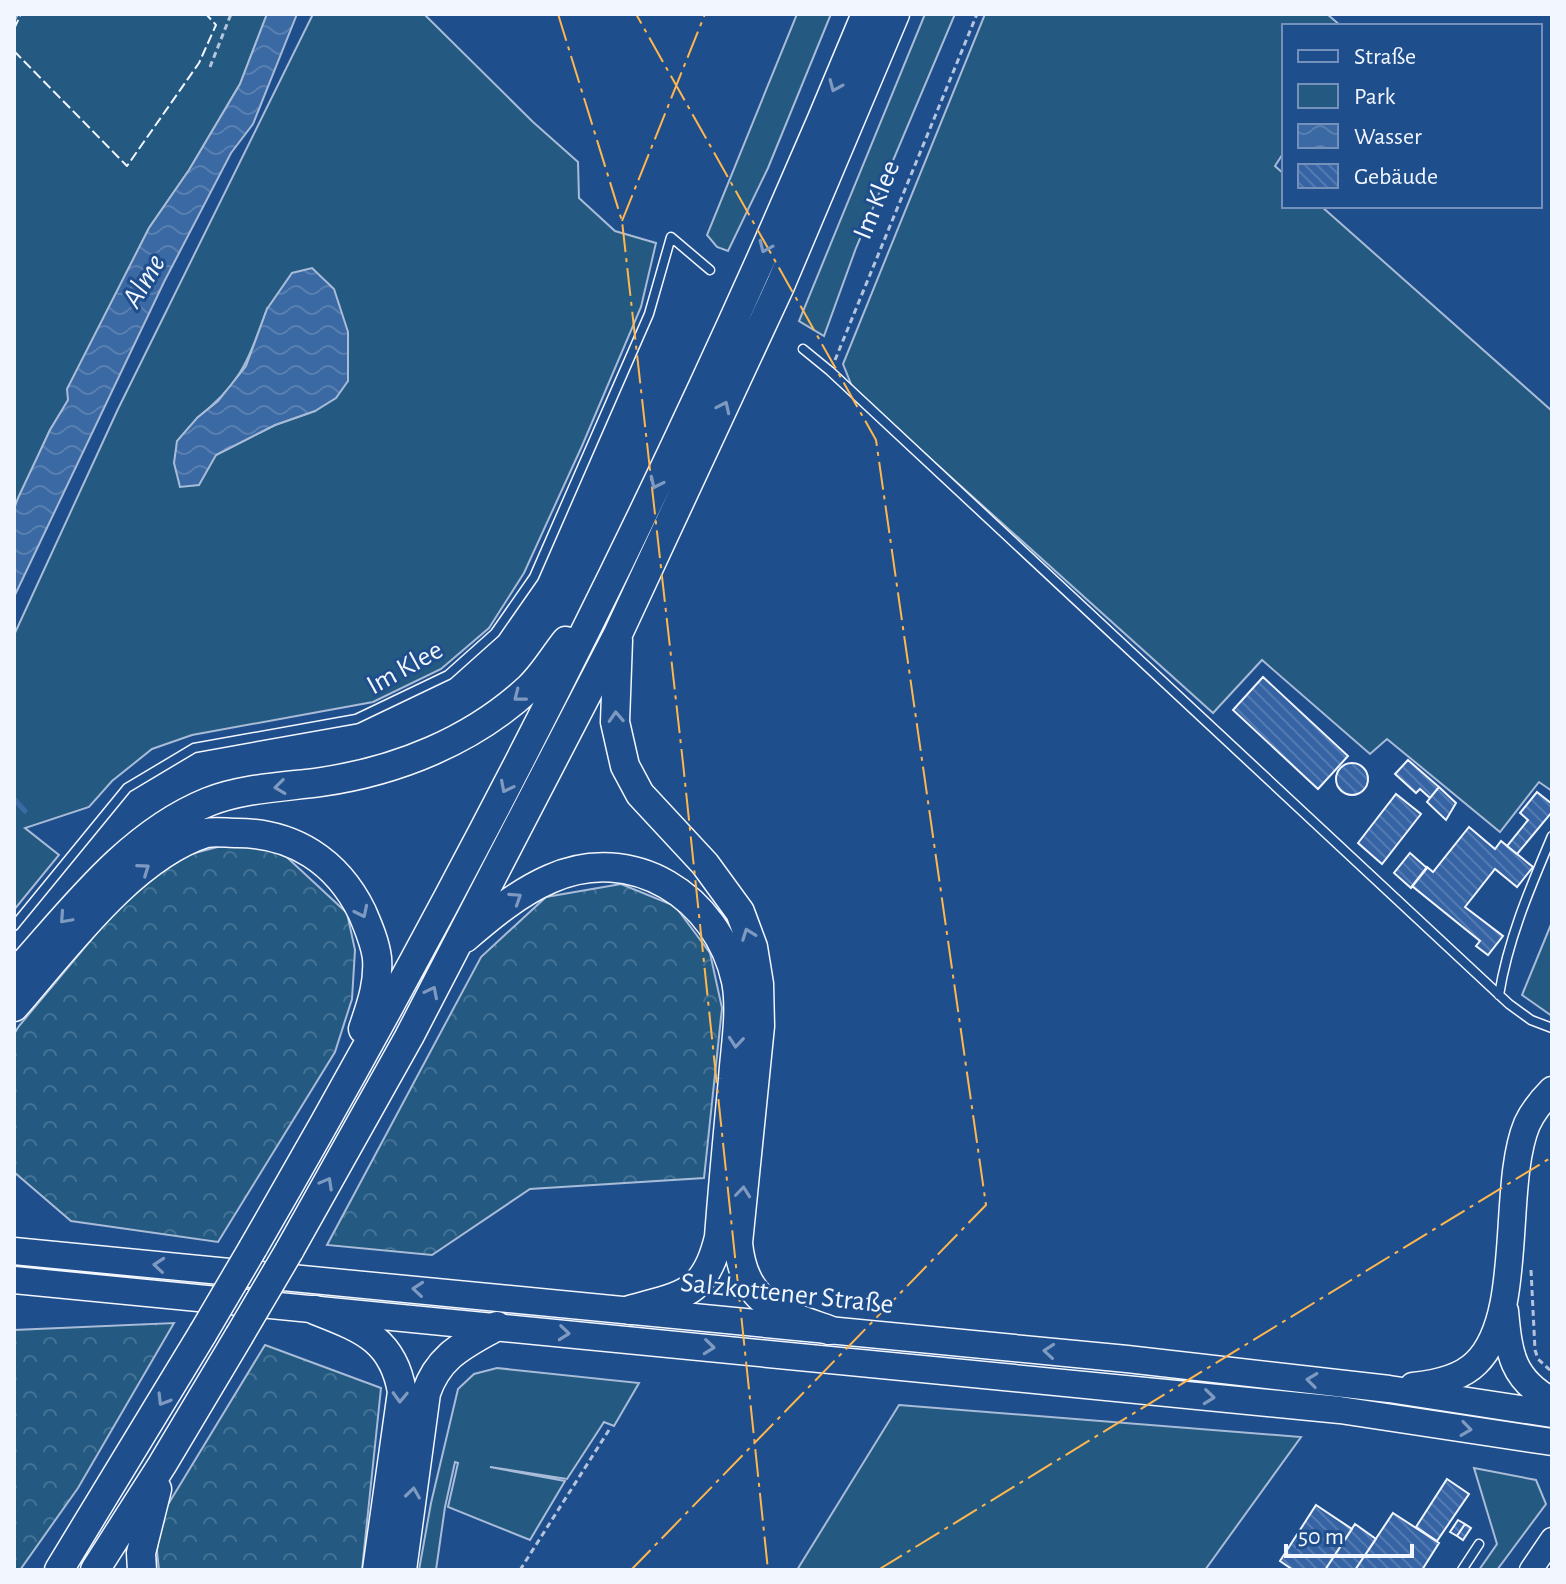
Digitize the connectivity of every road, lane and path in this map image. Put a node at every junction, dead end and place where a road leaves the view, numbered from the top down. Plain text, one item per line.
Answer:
1 (231, 14) edge
2 (866, 14) edge
3 (895, 14) edge
4 (977, 14) edge
5 (210, 67) dead end
6 (710, 270) dead end
7 (803, 349) dead end
8 (830, 371) junction
9 (604, 593) junction
10 (618, 634) junction
11 (1552, 836) edge
12 (14, 926) edge
13 (455, 946) junction
14 (14, 975) edge
15 (1499, 995) junction
16 (14, 1007) edge
17 (1552, 1028) edge
18 (1552, 1090) edge
19 (338, 1102) junction
20 (14, 1251) edge
21 (1529, 1262) dead end
22 (14, 1280) edge
23 (1504, 1299) junction
24 (315, 1310) junction
25 (630, 1310) junction
26 (497, 1326) junction
27 (829, 1330) junction
28 (1552, 1372) edge
29 (1389, 1389) junction
30 (1552, 1401) edge
31 (1552, 1414) edge
32 (609, 1430) dead end
33 (1552, 1442) edge
34 (162, 1465) junction
35 (1552, 1539) edge
36 (1479, 1544) dead end
37 (59, 1567) edge
38 (95, 1570) edge
39 (142, 1570) edge
40 (377, 1570) edge
41 (402, 1570) edge
42 (520, 1570) edge
43 (1462, 1570) edge
44 (1531, 1570) edge

1 - 5 path
2 -> 9 highway
10 -> 3 highway
4 - 8 path, Im Klee
6 - 12 lane, Im Klee
7 - 8 lane
8 - 15 lane
9 -> 14 highway
9 -> 19 highway
10 - 13 highway
27 -> 10 highway
11 - 15 lane
13 -> 25 highway
34 -> 13 highway, bridge
15 - 17 lane
16 -> 19 highway
18 - 23 highway
19 -> 37 highway, bridge
25 -> 20 highway, Salzkottener Straße
21 - 28 path
22 - 24 highway
23 - 29 highway
23 - 30 highway
24 - 26 highway
24 -> 40 highway
25 - 27 highway, Salzkottener Straße
26 -> 33 highway
41 -> 26 highway
29 -> 27 highway, Salzkottener Straße
29 - 31 highway, Salzkottener Straße
32 - 42 path
34 - 38 highway
34 - 39 highway
35 - 44 main road
36 - 43 lane

